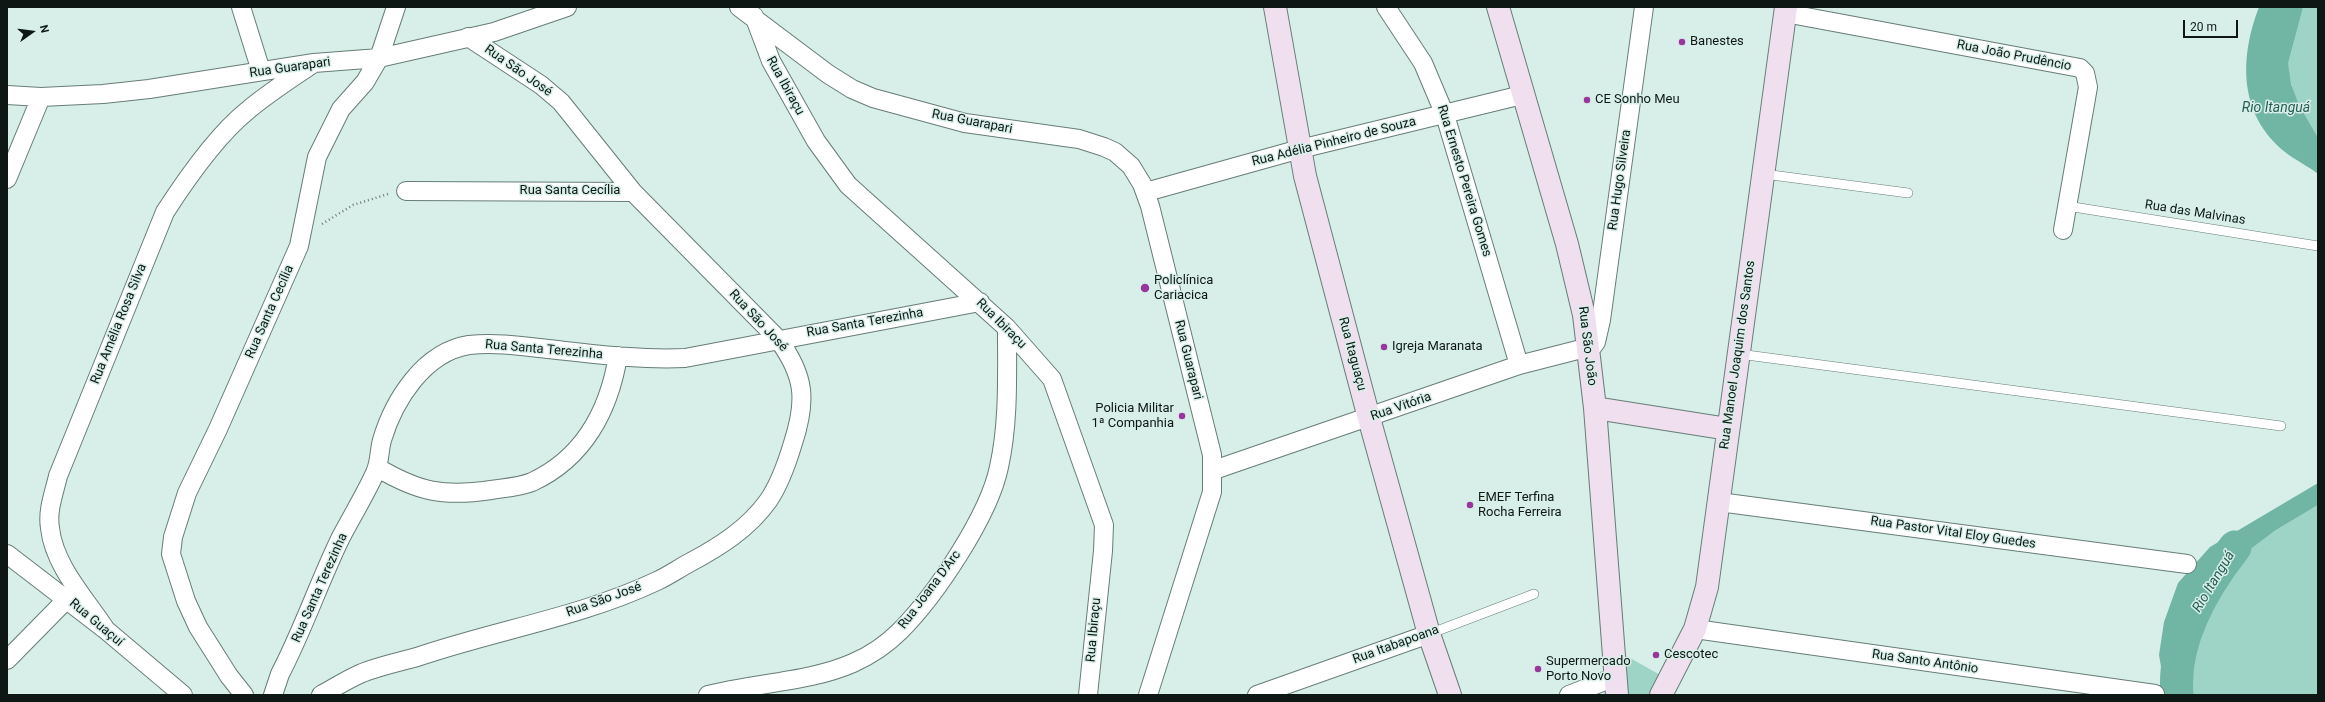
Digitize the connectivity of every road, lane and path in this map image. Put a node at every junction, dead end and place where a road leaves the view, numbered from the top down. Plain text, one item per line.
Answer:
1 (241, 7) edge
2 (396, 7) edge
3 (566, 7) edge
4 (1275, 7) edge
5 (1386, 7) edge
6 (1644, 7) edge
7 (1786, 10) edge
8 (1503, 11) edge
9 (746, 12) edge
10 (468, 37) junction
11 (379, 58) junction
12 (314, 63) junction
13 (261, 71) junction
14 (7, 95) edge
15 (1522, 95) junction
16 (42, 97) junction
17 (1444, 115) junction
18 (1300, 149) junction
19 (1764, 174) junction
20 (7, 179) edge
21 (406, 191) joint
22 (633, 192) junction
23 (1146, 192) junction
24 (1908, 194) dead end
25 (2067, 206) junction
26 (2063, 230) dead end
27 (299, 246) junction
28 (2318, 246) edge
29 (980, 302) junction
30 (1007, 328) junction
31 (778, 340) junction
32 (1588, 348) junction
33 (1739, 354) junction
34 (618, 356) junction
35 (1519, 365) junction
36 (1595, 408) junction
37 (1369, 418) junction
38 (2281, 426) dead end
39 (1728, 429) junction
40 (378, 468) junction
41 (1214, 470) junction
42 (1719, 502) junction
43 (7, 554) edge
44 (2188, 564) dead end
45 (1534, 594) dead end
46 (67, 599) junction
47 (1694, 629) junction
48 (106, 630) junction
49 (1429, 634) junction
50 (7, 660) edge
51 (1616, 686) edge
52 (2156, 694) edge
53 (183, 695) edge
54 (244, 695) edge
55 (273, 695) edge
56 (321, 695) edge
57 (708, 695) edge
58 (1088, 695) edge
59 (1148, 695) edge
60 (1257, 695) edge
61 (1450, 695) edge
62 (1569, 695) edge
63 (1661, 695) edge

1 - 13 street
2 - 11 street, Rua Santa Cecília
3 - 10 street, Rua Guarapari
4 - 18 main road, Rua Itaguaçu
5 - 17 street, Rua Ernesto Pereira Gomes
6 - 32 street, Rua Hugo Silveira
7 - 19 main road, Rua Manoel Joaquim dos Santos
7 - 25 street, Rua João Prudêncio
8 - 15 main road, Rua São João
9 - 23 street, Rua Guarapari
9 - 29 street, Rua Ibiraçu
10 - 11 street, Rua Guarapari
10 - 22 street, Rua São José
11 - 12 street, Rua Guarapari
11 - 27 street, Rua Santa Cecília
12 - 13 street, Rua Guarapari
12 - 48 street, Rua Amélia Rosa Silva
13 - 16 street, Rua Guarapari
14 - 16 street, Rua Guarapari
15 - 17 street, Rua Adélia Pinheiro de Souza
15 - 32 main road, Rua São João
16 - 20 street
17 - 18 street, Rua Adélia Pinheiro de Souza
17 - 35 street, Rua Ernesto Pereira Gomes
18 - 23 street, Rua Adélia Pinheiro de Souza
18 - 37 main road, Rua Itaguaçu
19 - 24 lane
19 - 33 main road, Rua Manoel Joaquim dos Santos
21 - 22 street, Rua Santa Cecília
21 - 27 path
22 - 31 street, Rua São José
23 - 41 street, Rua Guarapari
25 - 26 street, Rua João Prudêncio
25 - 28 lane, Rua das Malvinas
27 - 54 street, Rua Santa Cecília
29 - 30 street, Rua Ibiraçu
29 - 31 street, Rua Santa Terezinha
30 - 57 street, Rua Joana D'Arc
30 - 58 street, Rua Ibiraçu
31 - 34 street, Rua Santa Terezinha
31 - 56 street, Rua São José
32 - 35 street, Rua Vitória
32 - 36 main road, Rua São João
33 - 38 lane
33 - 39 main road, Rua Manoel Joaquim dos Santos
34 - 40 street, Rua Santa Terezinha
34 - 40 street
35 - 37 street, Rua Vitória
36 - 39 main road
36 - 51 main road, Rua São João
37 - 41 street, Rua Vitória
37 - 49 main road, Rua Itaguaçu
39 - 42 main road, Rua Manoel Joaquim dos Santos
40 - 55 street, Rua Santa Terezinha
41 - 59 street, Rua Guarapari
42 - 44 street, Rua Pastor Vital Eloy Guedes
42 - 47 main road, Rua Manoel Joaquim dos Santos
43 - 46 street, Rua Guaçuí
45 - 49 lane, Rua Itabapoana
46 - 48 street, Rua Guaçuí
46 - 50 street
47 - 52 street, Rua Santo Antônio
47 - 63 main road, Rua Manoel Joaquim dos Santos
48 - 53 street, Rua Guaçuí
49 - 60 street, Rua Itabapoana
49 - 61 main road, Rua Itaguaçu
51 - 62 street

